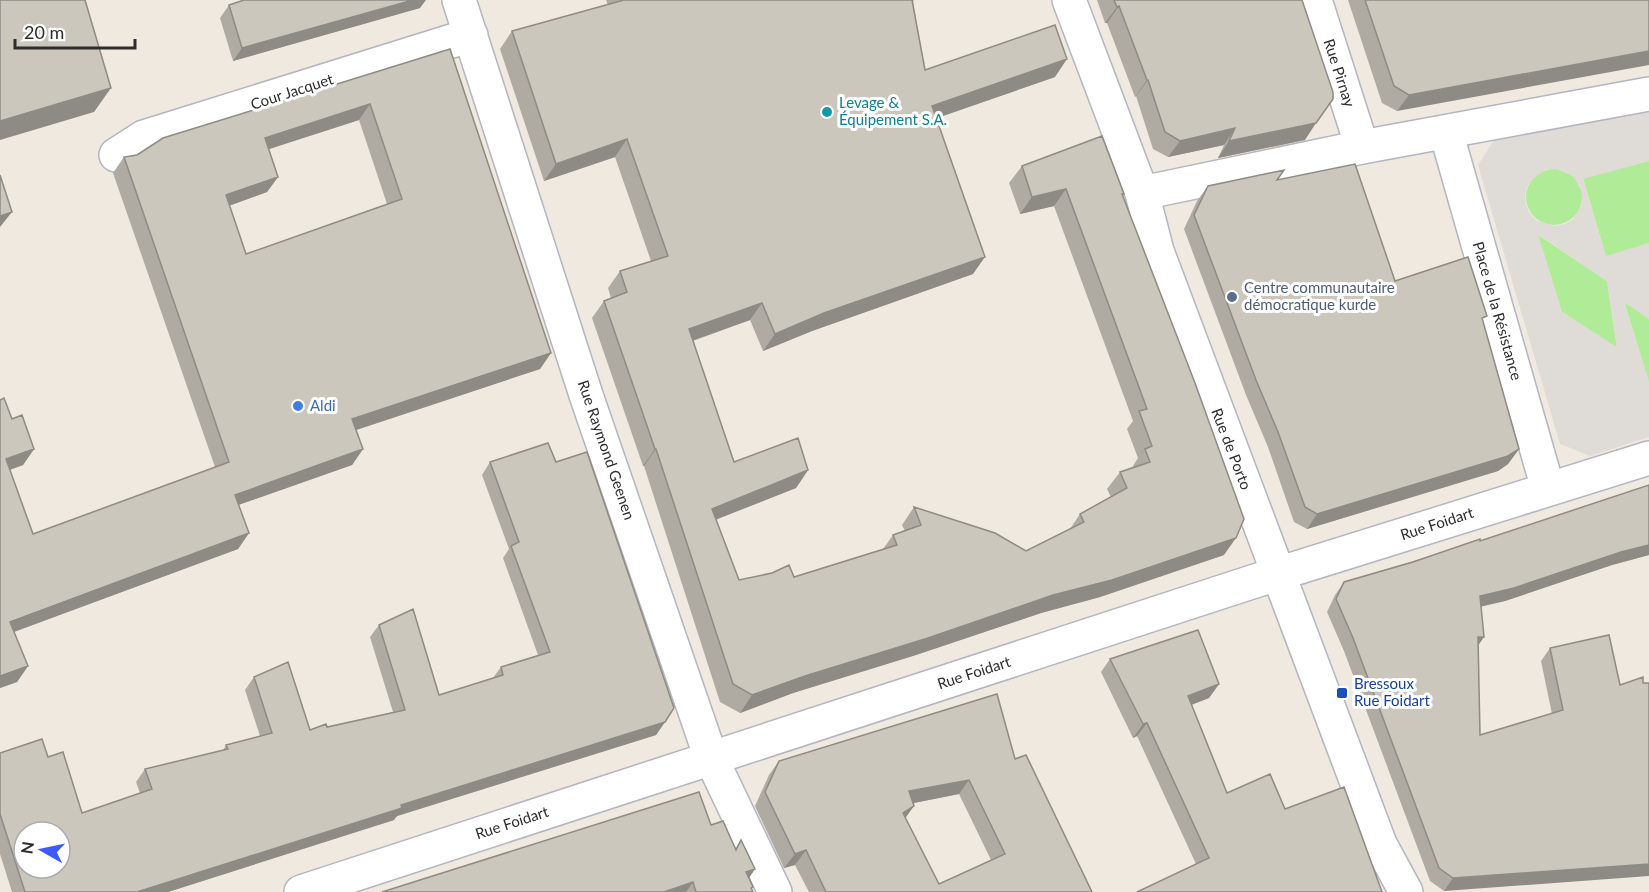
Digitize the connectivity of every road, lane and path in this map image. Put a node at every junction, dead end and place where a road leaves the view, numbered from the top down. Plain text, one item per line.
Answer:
1 (459, 0) edge
2 (1069, 0) edge
3 (1316, 0) edge
4 (471, 35) junction
5 (1649, 94) edge
6 (1446, 132) junction
7 (1362, 147) junction
8 (116, 155) dead end
9 (1142, 193) junction
10 (1649, 458) edge
11 (1548, 489) junction
12 (1278, 575) junction
13 (711, 758) junction
14 (301, 892) edge
15 (775, 892) edge
16 (1406, 892) edge

1 - 4 street, Rue Raymond Geenen
2 - 9 street, Rue de Porto
3 - 7 street, Rue Pirnay
4 - 8 street, Cour Jacquet
4 - 13 street, Rue Raymond Geenen
5 - 6 street
6 - 7 street
6 - 11 street, Place de la Résistance
7 - 9 street
9 - 12 street, Rue de Porto
10 - 11 street, Rue Foidart
11 - 12 street, Rue Foidart
12 - 13 street, Rue Foidart
12 - 16 street, Rue de Porto
13 - 14 street, Rue Foidart
13 - 15 street, Rue Raymond Geenen

